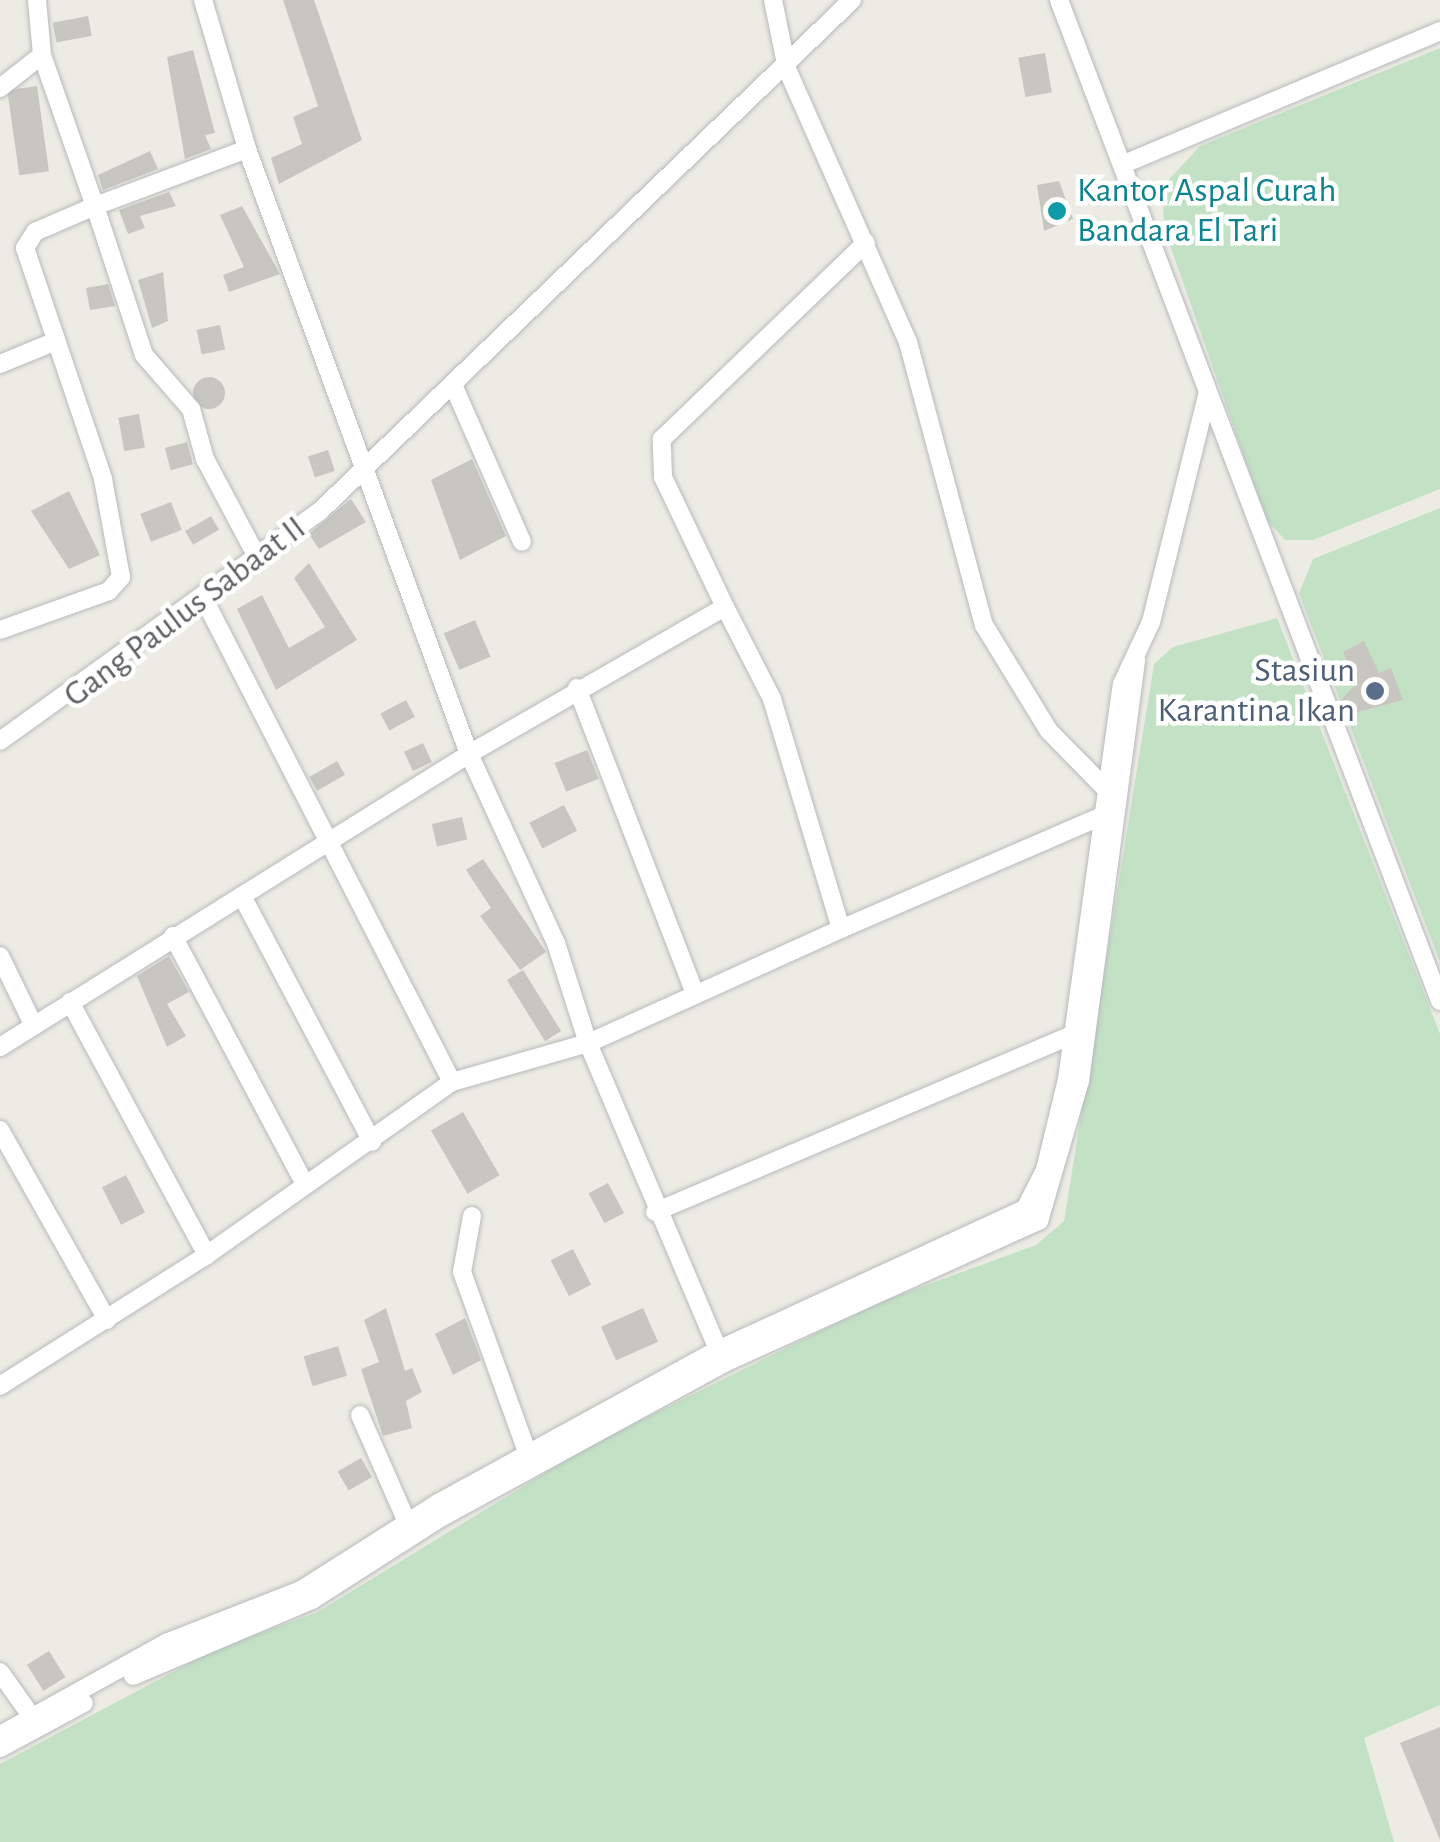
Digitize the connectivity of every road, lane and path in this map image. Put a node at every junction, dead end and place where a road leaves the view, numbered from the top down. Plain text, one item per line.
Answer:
1 (37, 0) edge
2 (203, 0) edge
3 (772, 0) edge
4 (852, 0) edge
5 (1059, 0) edge
6 (1440, 30) edge
7 (42, 55) junction
8 (787, 69) junction
9 (0, 88) edge
10 (247, 149) junction
11 (1124, 164) junction
12 (96, 206) junction
13 (866, 243) junction
14 (56, 341) junction
15 (0, 364) edge
16 (454, 388) junction
17 (1208, 395) junction
18 (362, 473) junction
19 (522, 542) dead end
20 (256, 557) junction
21 (204, 599) junction
22 (725, 606) junction
23 (0, 630) edge
24 (577, 688) junction
25 (0, 741) edge
26 (470, 754) junction
27 (1108, 791) junction
28 (1104, 815) junction
29 (325, 843) junction
30 (242, 896) junction
31 (841, 929) junction
32 (174, 936) junction
33 (0, 956) edge
34 (694, 992) junction
35 (1440, 1001) edge
36 (70, 1002) junction
37 (33, 1024) junction
38 (1071, 1035) junction
39 (588, 1044) junction
40 (0, 1047) edge
41 (452, 1082) junction
42 (0, 1130) edge
43 (372, 1142) junction
44 (305, 1184) junction
45 (655, 1212) junction
46 (472, 1216) dead end
47 (207, 1255) junction
48 (107, 1320) junction
49 (721, 1356) junction
50 (0, 1386) edge
51 (360, 1416) dead end
52 (530, 1460) junction
53 (406, 1522) junction
54 (0, 1672) edge
55 (32, 1717) junction
56 (0, 1735) edge
57 (0, 1748) edge

1 - 7 street
2 - 10 street
3 - 8 street
4 - 8 street, Gang Paulus Sabaat II
5 - 11 street
6 - 11 street
7 - 9 street
7 - 12 street
8 - 13 street
8 - 16 street, Gang Paulus Sabaat II
10 - 12 street
10 - 18 street
11 - 17 street
12 - 14 street
12 - 20 street
13 - 22 street
13 - 27 street
14 - 15 street
14 - 23 street
16 - 18 street, Gang Paulus Sabaat II
16 - 19 street
17 - 27 street
17 - 35 street
18 - 20 street, Gang Paulus Sabaat II
18 - 26 street
20 - 21 street, Gang Paulus Sabaat II
21 - 25 street, Gang Paulus Sabaat II
21 - 29 street
22 - 24 street
22 - 31 street
24 - 26 street
24 - 34 street
26 - 29 street
26 - 39 street
27 - 28 street
28 - 31 street
28 - 38 street
28 - 49 street
29 - 30 street
29 - 41 street
30 - 32 street
30 - 43 street
31 - 34 street
32 - 36 street
32 - 44 street
33 - 37 street
34 - 39 street
36 - 37 street
36 - 47 street
37 - 40 street
38 - 45 street
38 - 49 street
39 - 41 street
39 - 45 street
41 - 43 street
42 - 48 street
43 - 44 street
44 - 47 street
45 - 49 street
46 - 52 street
47 - 48 street
48 - 50 street
49 - 52 street
51 - 53 street
52 - 53 street
52 - 57 street
53 - 55 street
54 - 55 street
55 - 56 street

